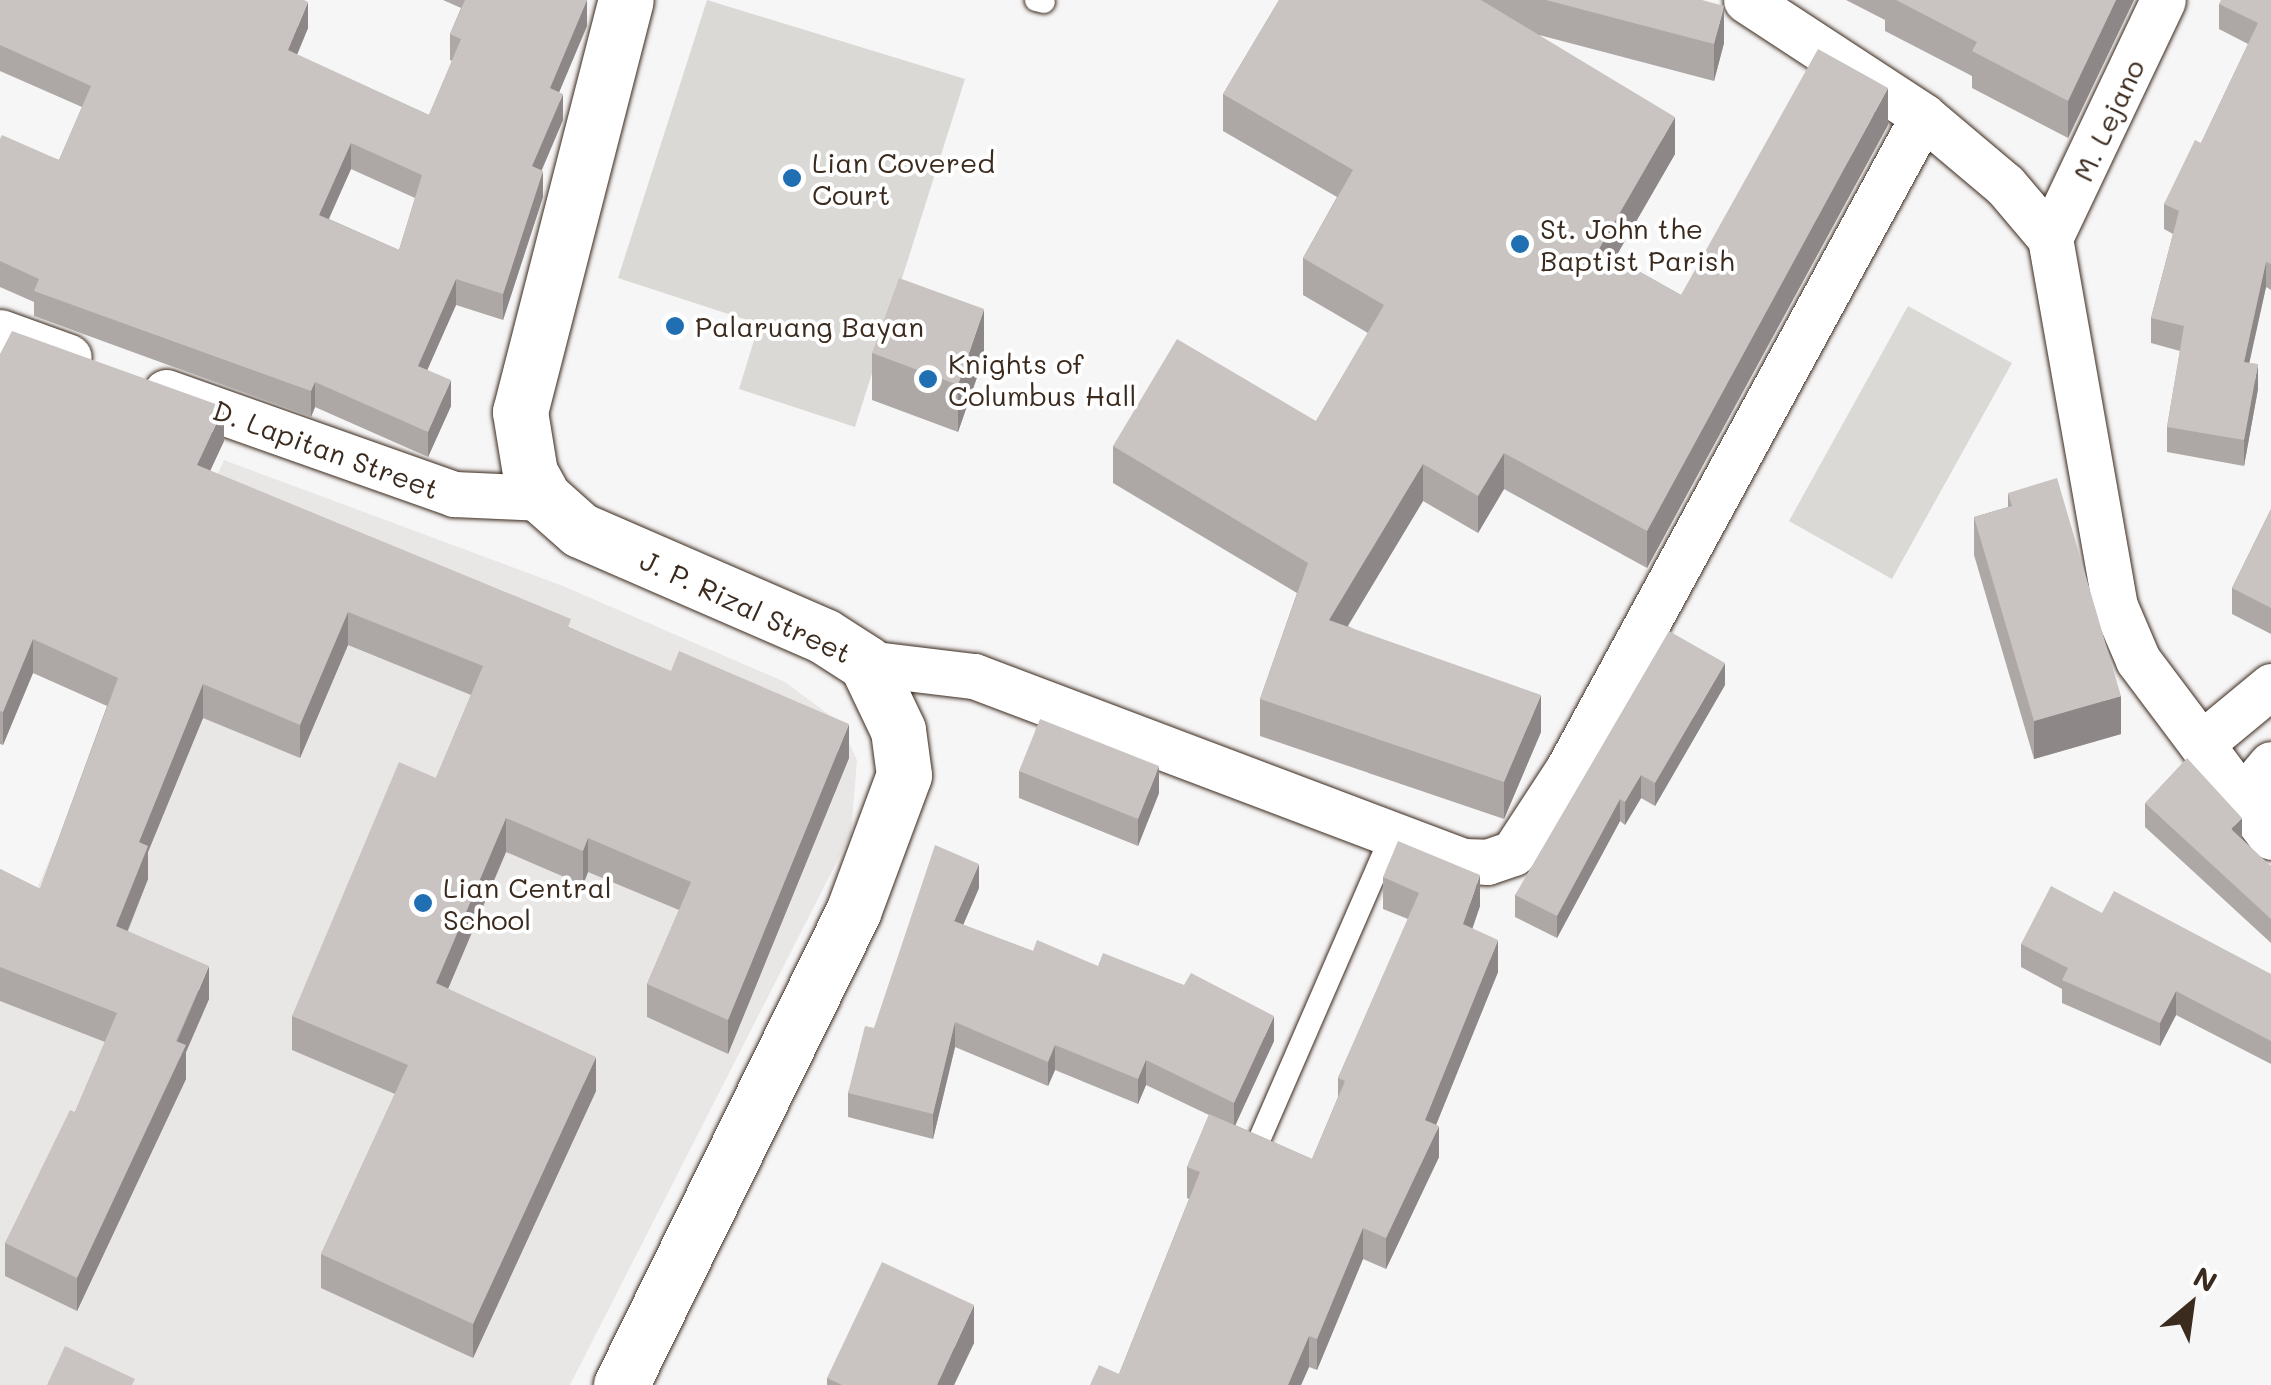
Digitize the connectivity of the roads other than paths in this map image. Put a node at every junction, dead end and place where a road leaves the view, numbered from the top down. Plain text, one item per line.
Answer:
1 (626, 0) edge
2 (1746, 0) edge
3 (2164, 0) edge
4 (1923, 116) junction
5 (2050, 238) junction
6 (0, 332) edge
7 (544, 498) junction
8 (866, 663) junction
9 (2271, 686) edge
10 (2201, 744) junction
11 (2271, 764) edge
12 (2240, 801) junction
13 (1392, 834) junction
14 (2271, 837) edge
15 (1260, 1138) edge
16 (621, 1385) edge

1 - 7 main road, J. P. Rizal Street
2 - 4 street
3 - 5 street, M. Lejano
4 - 5 street
4 - 13 street
5 - 10 street
6 - 7 street, D. Lapitan Street
7 - 8 main road, J. P. Rizal Street
8 - 13 street
8 - 16 main road, J. P. Rizal Street
9 - 10 street
10 - 12 street
11 - 12 street
12 - 14 street
13 - 15 lane

